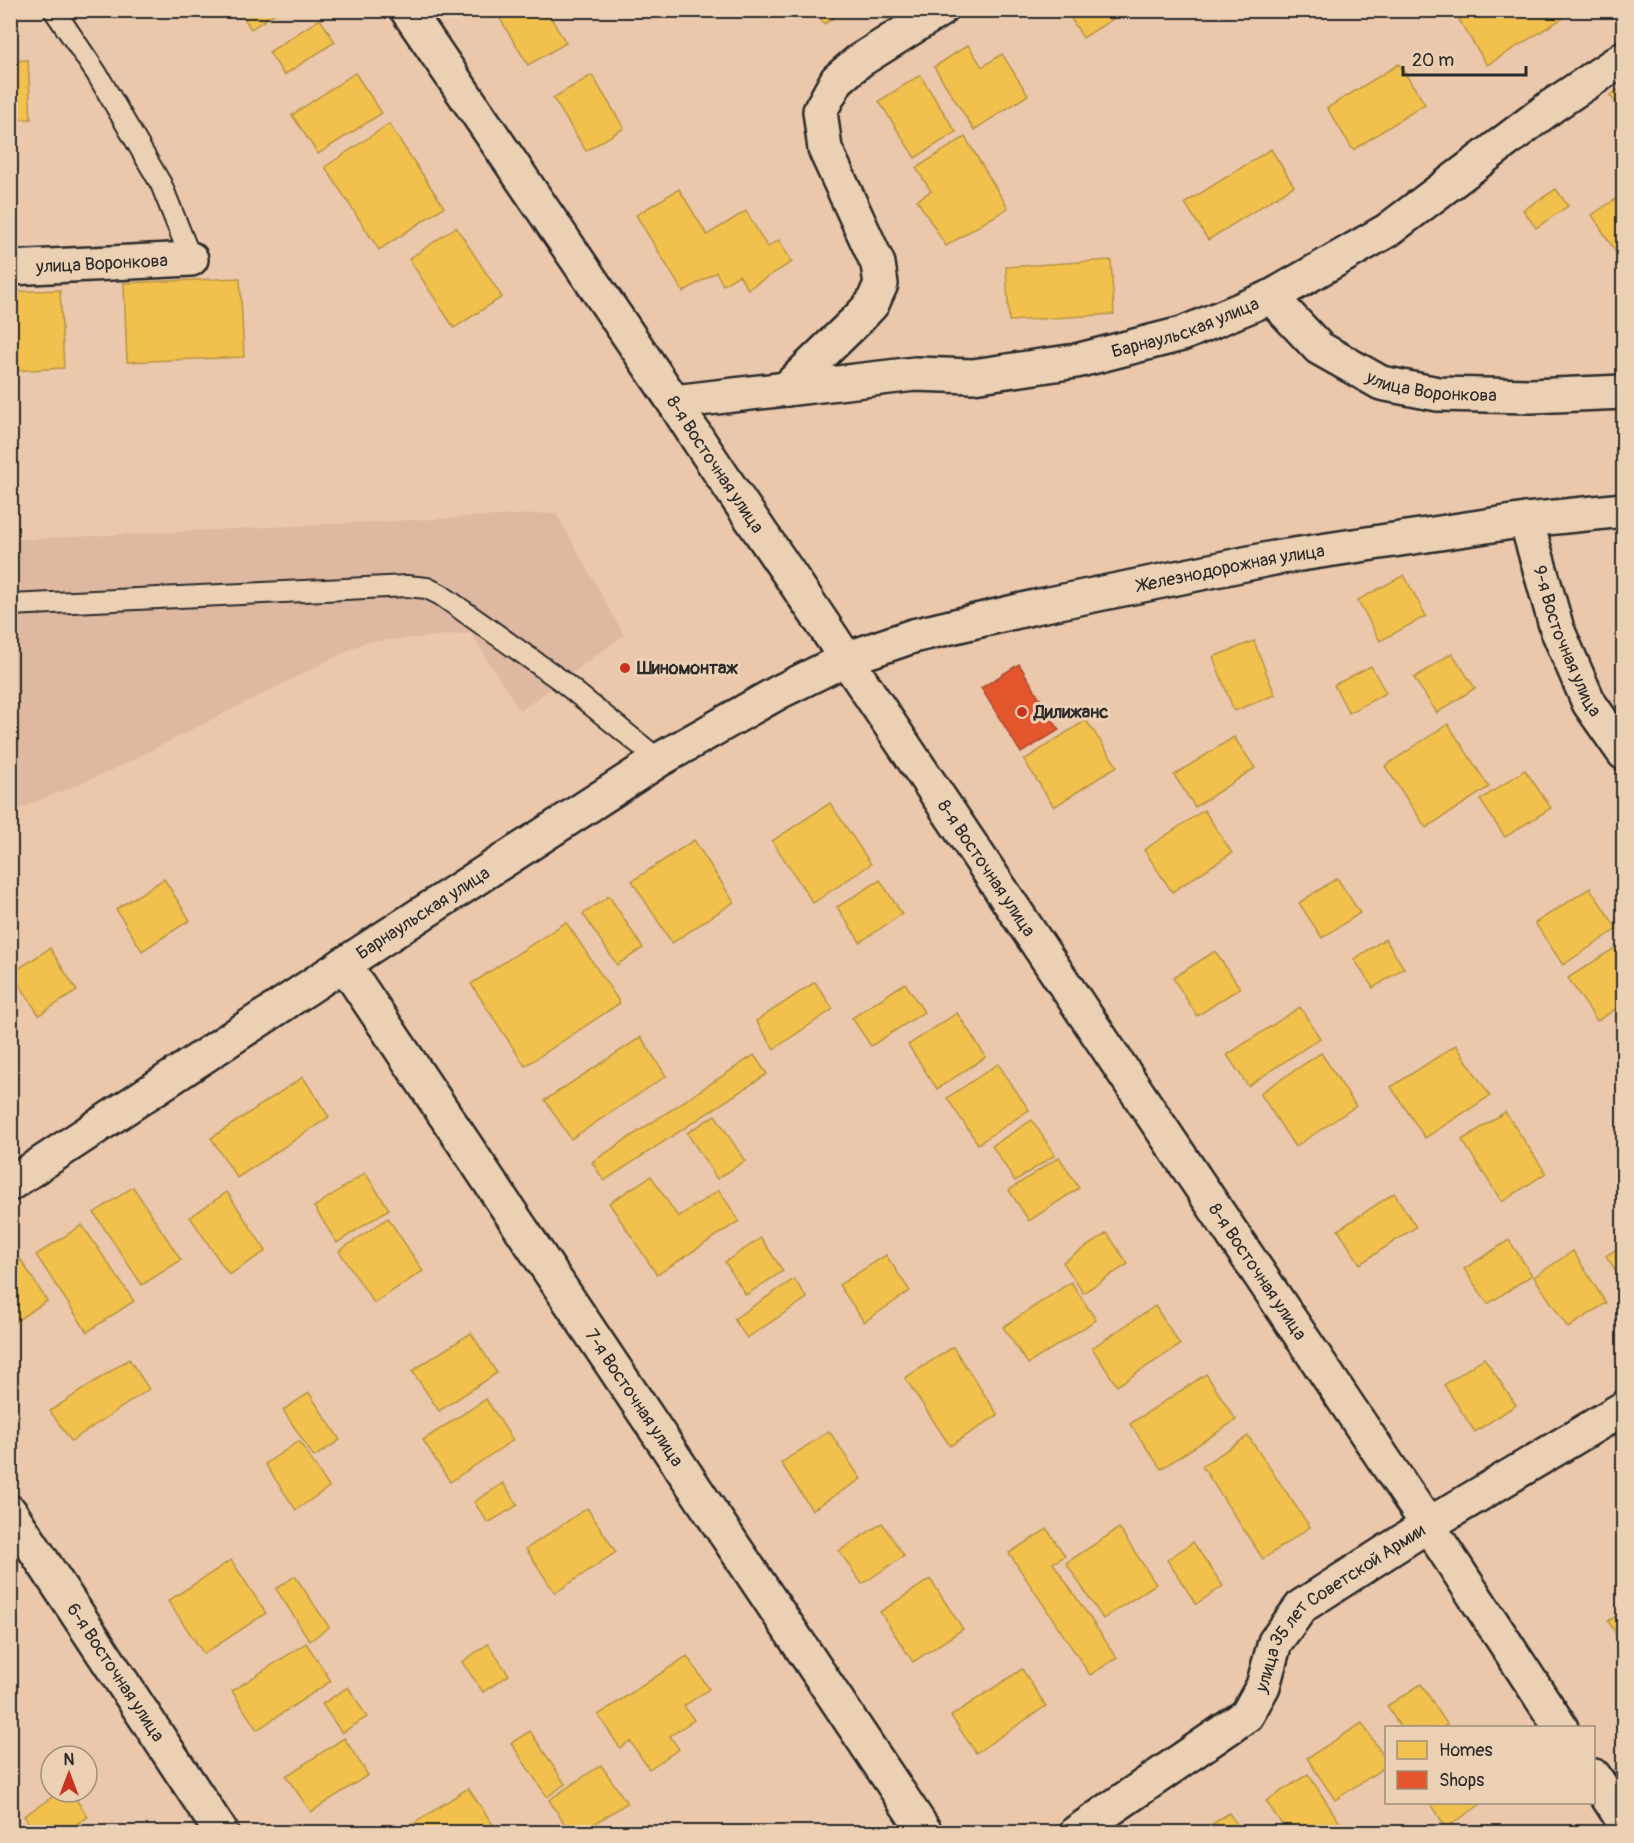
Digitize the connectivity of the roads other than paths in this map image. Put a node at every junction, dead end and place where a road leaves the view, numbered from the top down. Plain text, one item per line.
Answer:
1 (54, 10) edge
2 (407, 10) edge
3 (940, 10) edge
4 (1623, 58) edge
5 (191, 259) joint
6 (10, 268) edge
7 (1271, 297) junction
8 (786, 389) junction
9 (1623, 392) edge
10 (674, 402) junction
11 (1623, 510) edge
12 (1526, 520) junction
13 (10, 605) edge
14 (846, 659) junction
15 (1623, 753) edge
16 (659, 760) junction
17 (344, 964) junction
18 (10, 1184) edge
19 (1623, 1408) edge
20 (10, 1512) edge
21 (1428, 1525) junction
22 (1560, 1726) edge
23 (1595, 1779) edge
24 (1623, 1822) edge
25 (221, 1833) edge
26 (925, 1833) edge
27 (1077, 1833) edge

1 - 5 lane
2 - 10 street, 8-я Восточная улица
3 - 8 street
4 - 7 street, Барнаульская улица
5 - 6 street, улица Воронкова
7 - 8 street, Барнаульская улица
7 - 9 street, улица Воронкова
8 - 10 street, Барнаульская улица
10 - 14 street, 8-я Восточная улица
11 - 12 street, Железнодорожная улица
12 - 14 street, Железнодорожная улица
12 - 15 street, 9-я Восточная улица
13 - 16 lane
14 - 16 street, Барнаульская улица
14 - 21 street, 8-я Восточная улица
16 - 17 street, Барнаульская улица
17 - 18 street, Барнаульская улица
17 - 26 street, 7-я Восточная улица
19 - 21 street, улица 35 лет Советской Армии
20 - 25 street, 6-я Восточная улица
21 - 22 street, 8-я Восточная улица
21 - 27 street, улица 35 лет Советской Армии
23 - 24 street

